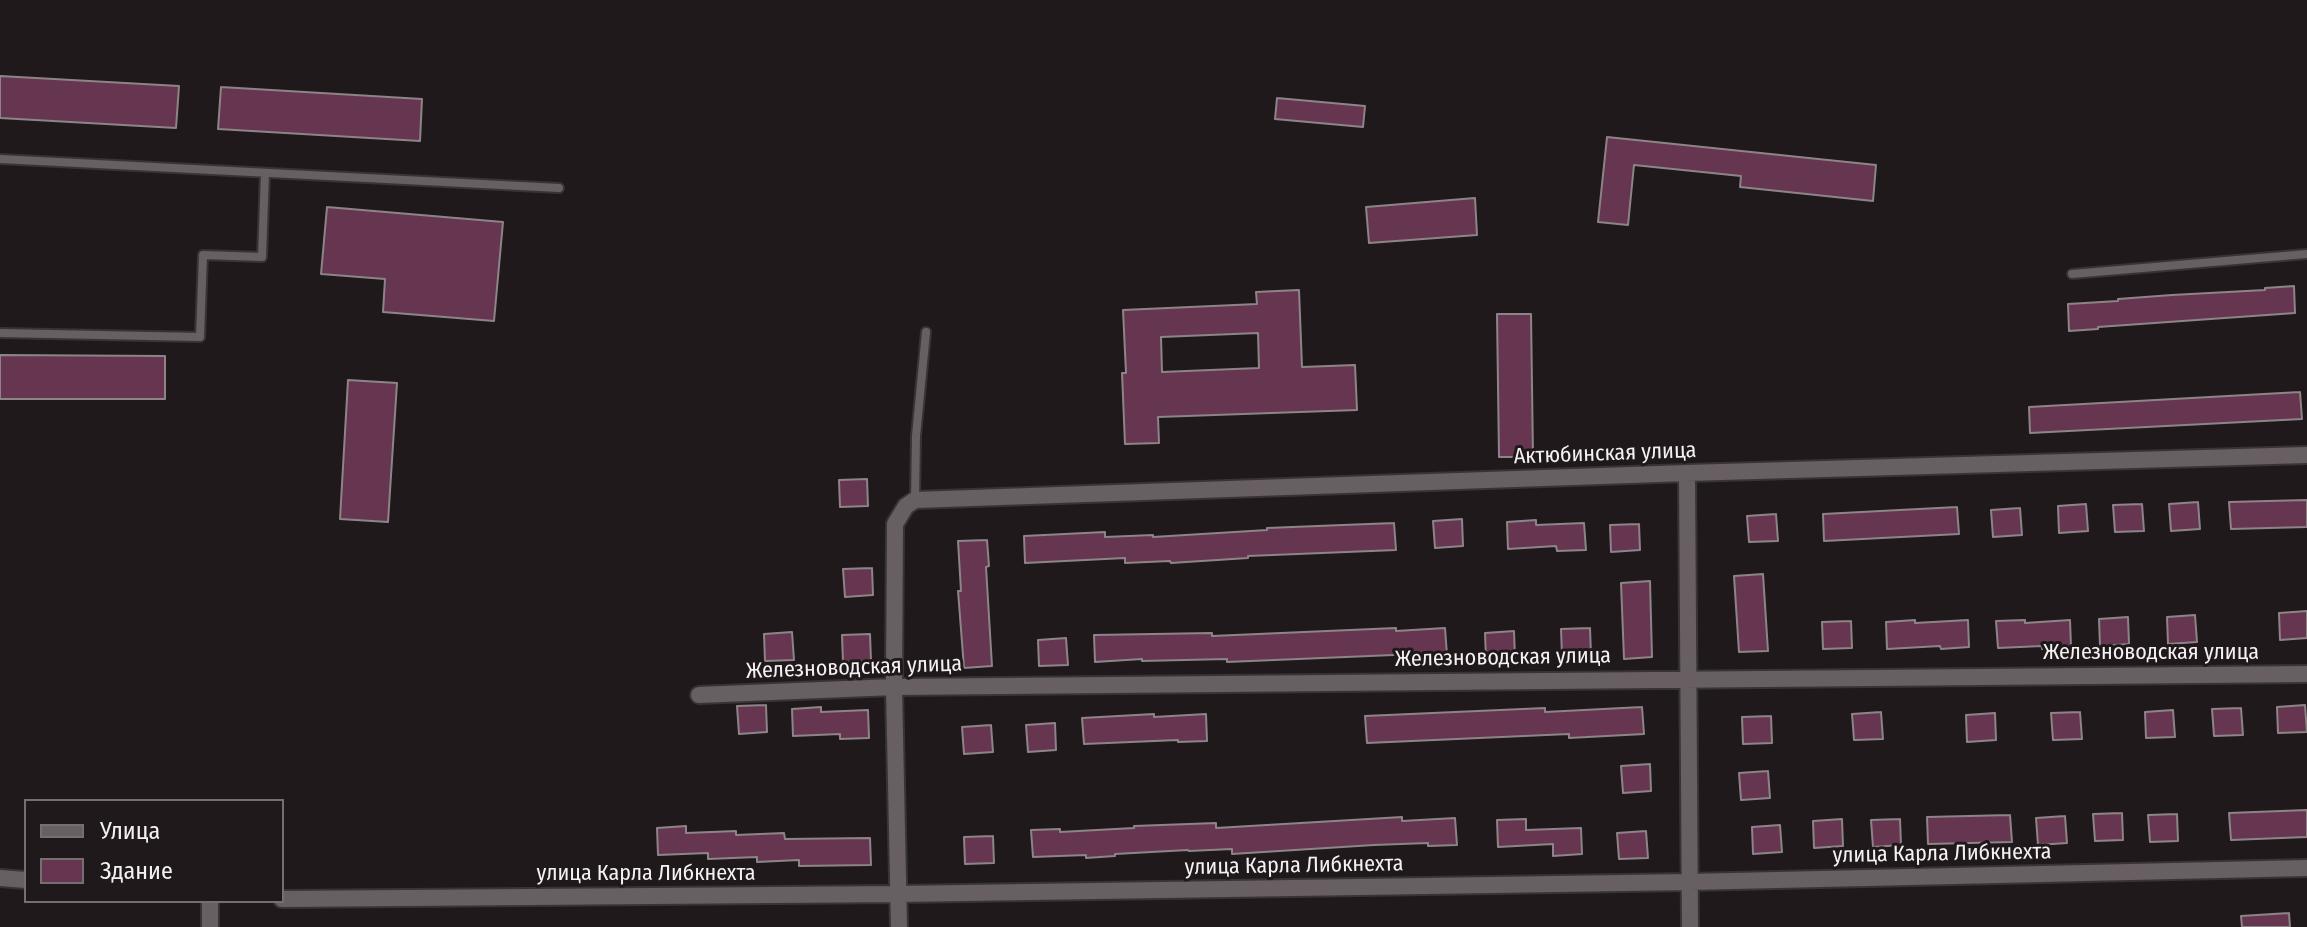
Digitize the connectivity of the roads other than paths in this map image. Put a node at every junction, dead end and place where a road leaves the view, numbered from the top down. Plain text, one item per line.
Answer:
1 (0, 159) edge
2 (265, 173) junction
3 (559, 188) dead end
4 (2307, 254) edge
5 (2072, 274) dead end
6 (926, 332) dead end
7 (0, 333) edge
8 (2307, 455) edge
9 (1687, 473) junction
10 (911, 503) junction
11 (2307, 674) edge
12 (1688, 678) junction
13 (894, 687) junction
14 (699, 695) dead end
15 (2307, 868) edge
16 (0, 878) edge
17 (24, 880) edge
18 (1689, 882) junction
19 (898, 894) junction
20 (284, 899) edge
21 (210, 903) edge
22 (210, 927) edge
23 (899, 927) edge
24 (1690, 927) edge

1 - 2 lane
2 - 3 lane
2 - 7 lane
4 - 5 lane
6 - 10 lane
8 - 9 street, Актюбинская улица
9 - 10 street, Актюбинская улица
9 - 12 street
10 - 13 street
11 - 12 street, Железноводская улица
12 - 13 street, Железноводская улица
12 - 18 street
13 - 14 street, Железноводская улица
13 - 19 street
15 - 18 street, улица Карла Либкнехта
16 - 17 street
18 - 19 street, улица Карла Либкнехта
18 - 24 street
19 - 20 street, улица Карла Либкнехта
19 - 23 street
21 - 22 street

